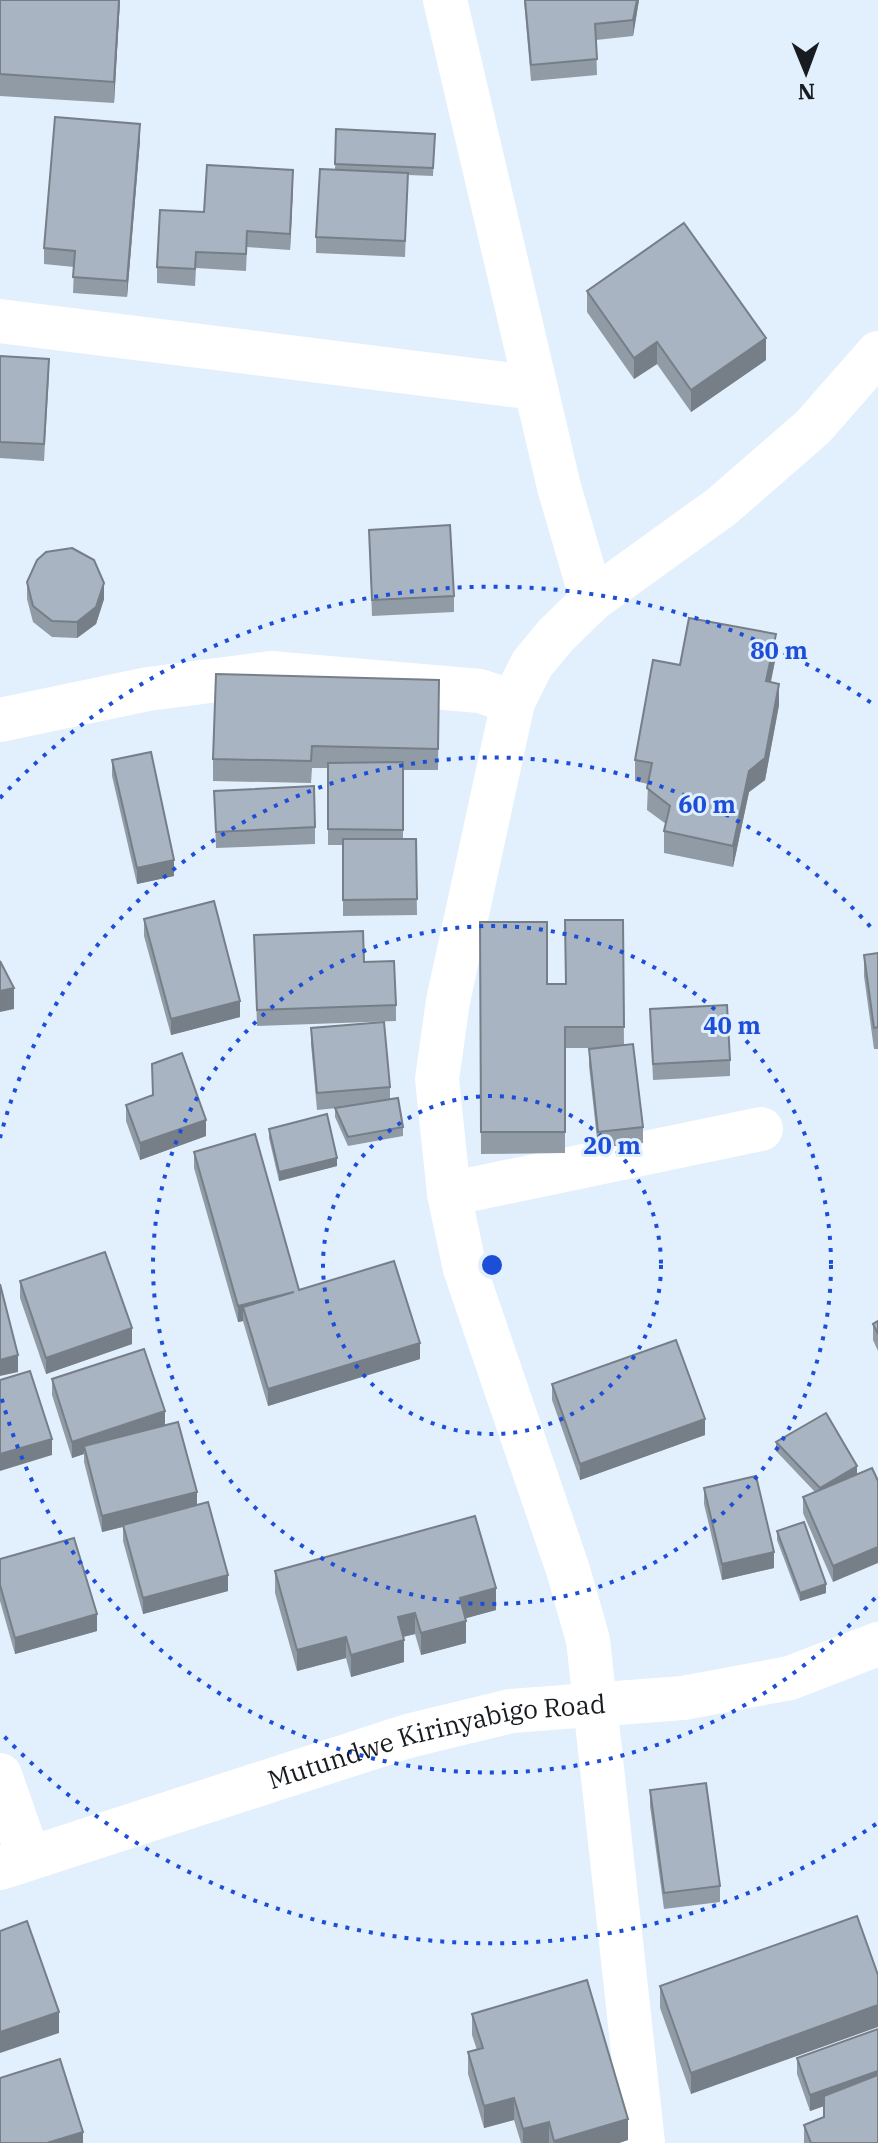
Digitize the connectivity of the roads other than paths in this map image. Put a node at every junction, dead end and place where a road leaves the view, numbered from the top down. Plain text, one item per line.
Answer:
1 (445, 0) edge
2 (0, 321) edge
3 (878, 353) edge
4 (536, 388) junction
5 (592, 600) junction
6 (513, 702) junction
7 (0, 720) edge
8 (761, 1129) dead end
9 (449, 1194) junction
10 (878, 1644) edge
11 (595, 1705) junction
12 (0, 1775) edge
13 (15, 1863) edge
14 (643, 2143) edge

1 - 4 street
2 - 4 street
3 - 5 street
4 - 5 street
5 - 6 street
6 - 7 street
6 - 9 street
8 - 9 street
9 - 11 street
10 - 11 street, Mutundwe Kirinyabigo Road
11 - 13 street, Mutundwe Kirinyabigo Road
11 - 14 street
12 - 13 street

